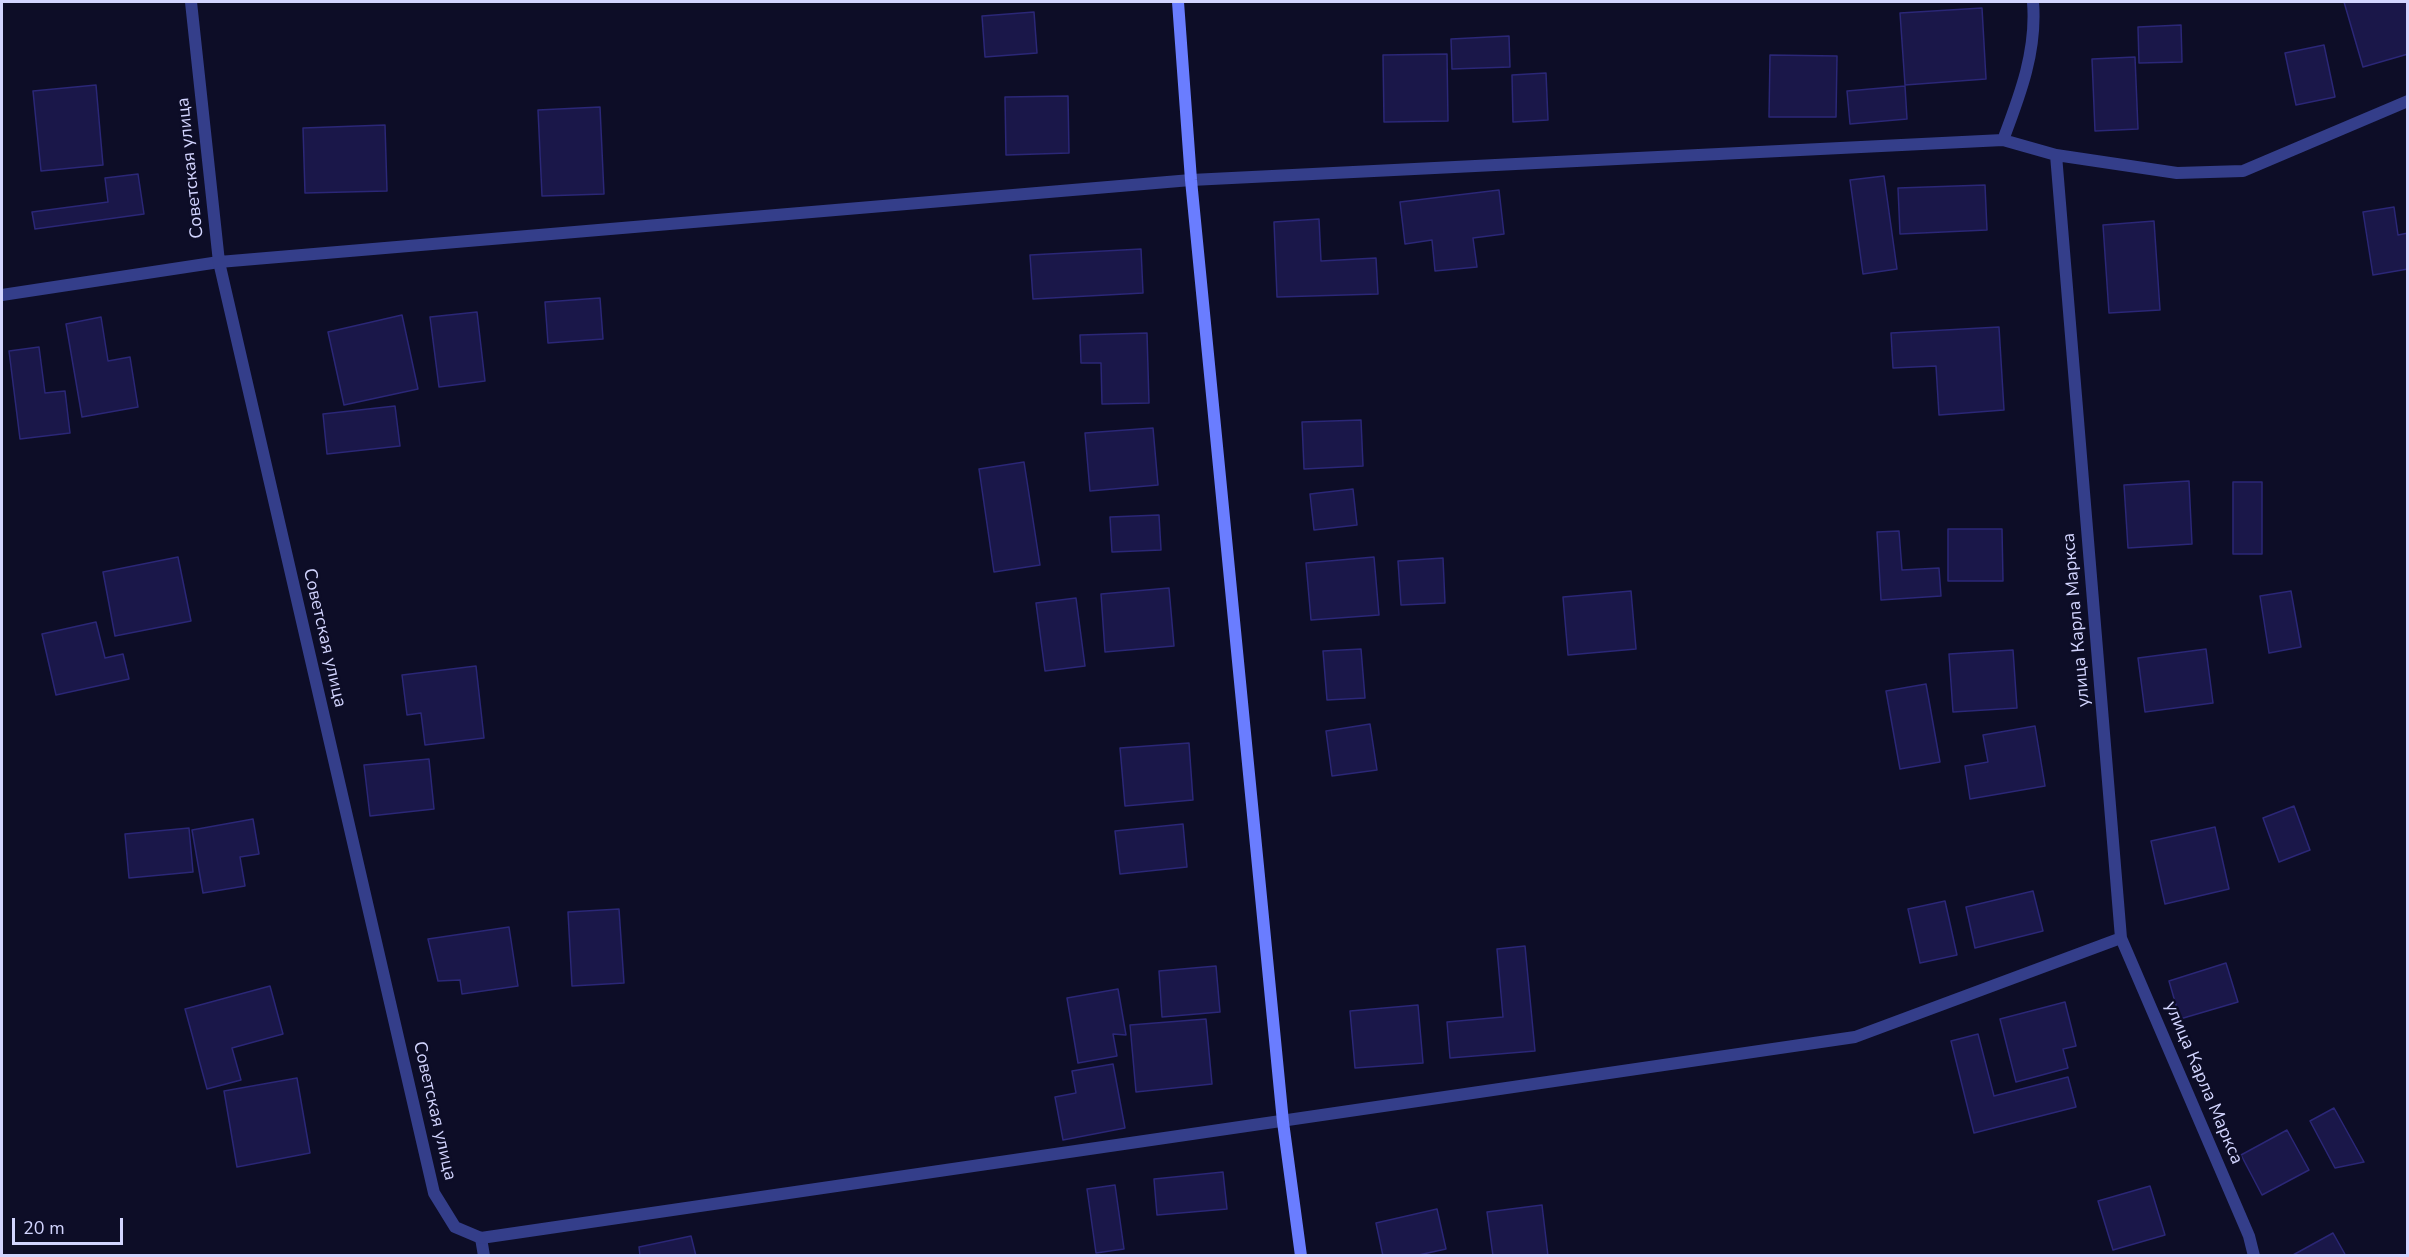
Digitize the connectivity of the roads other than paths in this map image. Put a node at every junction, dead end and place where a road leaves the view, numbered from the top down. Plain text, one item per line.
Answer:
1 (191, 2) edge
2 (1178, 2) edge
3 (2033, 2) edge
4 (2408, 100) edge
5 (2003, 140) junction
6 (2056, 155) junction
7 (1191, 180) junction
8 (219, 262) junction
9 (2, 295) edge
10 (2121, 938) junction
11 (1283, 1122) junction
12 (481, 1238) junction
13 (484, 1256) edge
14 (1301, 1256) edge
15 (2254, 1256) edge

1 - 8 street, Советская улица
2 - 7 street
3 - 5 street
4 - 6 street
5 - 6 street
5 - 7 street
6 - 10 street, улица Карла Маркса
7 - 8 street
7 - 11 street
8 - 9 street
8 - 12 street, Советская улица
10 - 11 street
10 - 15 street, улица Карла Маркса
11 - 12 street
11 - 14 street
12 - 13 street

